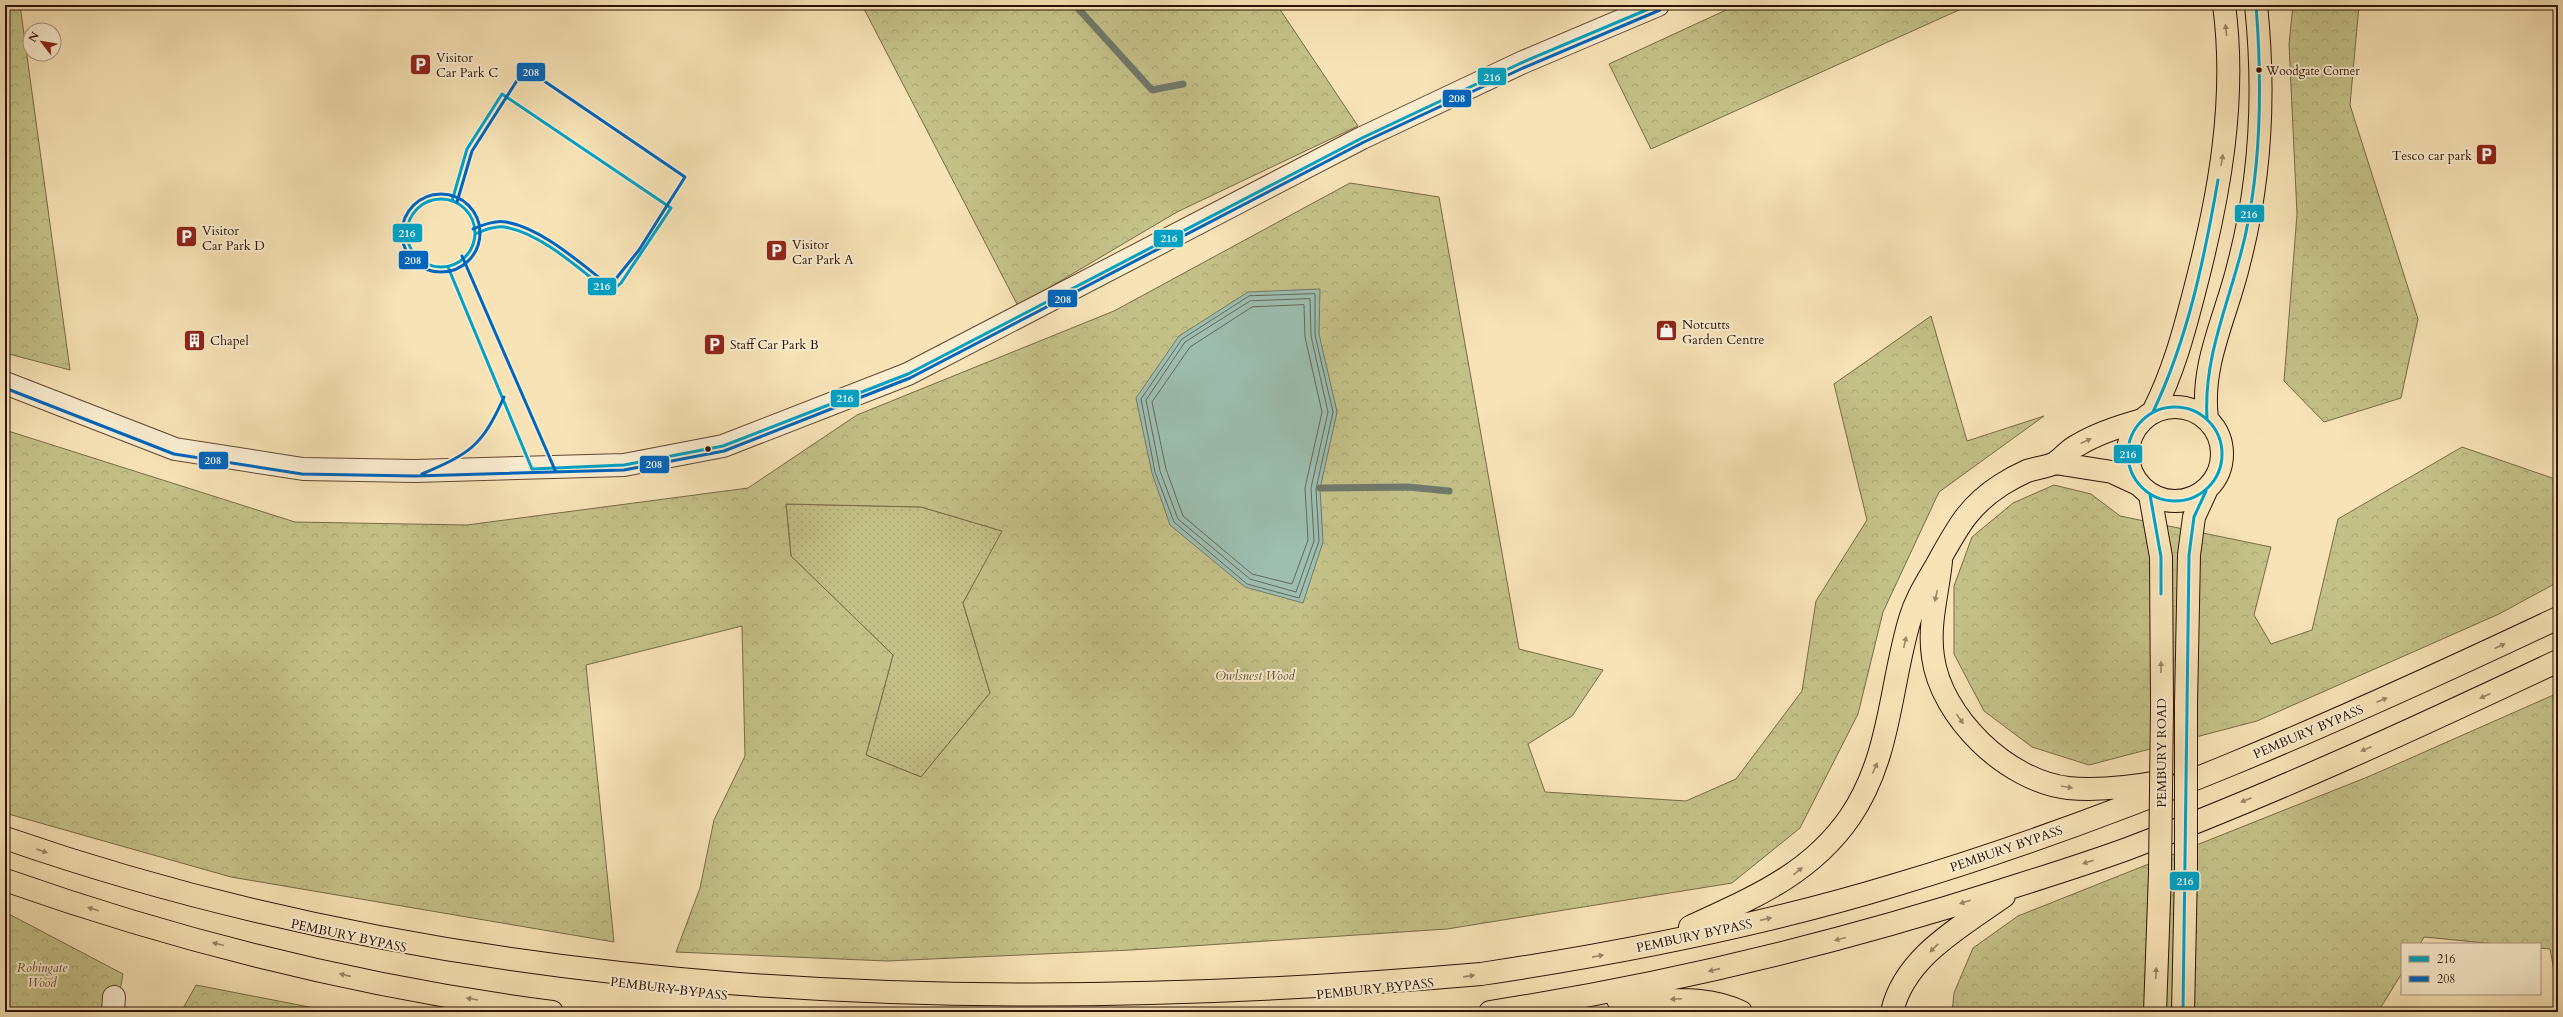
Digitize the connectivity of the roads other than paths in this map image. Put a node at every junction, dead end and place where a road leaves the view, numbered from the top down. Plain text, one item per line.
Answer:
1 (1658, 5) edge
2 (2224, 5) edge
3 (2256, 5) edge
4 (5, 383) edge
5 (2148, 416) junction
6 (2206, 418) junction
7 (2055, 463) junction
8 (2144, 490) junction
9 (2206, 491) junction
10 (1941, 558) junction
11 (2558, 618) edge
12 (2558, 661) edge
13 (2217, 770) junction
14 (5, 838) edge
15 (5, 880) edge
16 (2022, 884) junction
17 (1651, 945) junction
18 (1585, 997) junction
19 (552, 1012) edge
20 (1490, 1012) edge
21 (1741, 1012) edge
22 (1892, 1012) edge
23 (2155, 1012) edge
24 (2183, 1012) edge

1 - 4 street
5 -> 2 main road
3 - 6 main road
5 - 6 main road
7 -> 5 main road
5 - 8 main road
6 - 9 main road
7 - 8 main road
7 - 10 main road
8 - 9 main road
23 -> 8 main road, PEMBURY ROAD, bridge
9 - 24 main road, PEMBURY ROAD, bridge
10 -> 13 main road
17 -> 10 main road
13 -> 11 main road, PEMBURY BYPASS
12 -> 16 main road
17 -> 13 main road, PEMBURY BYPASS
14 -> 17 main road, PEMBURY BYPASS
19 -> 15 main road
16 -> 18 main road
16 -> 22 main road
18 - 20 main road
21 -> 18 main road

